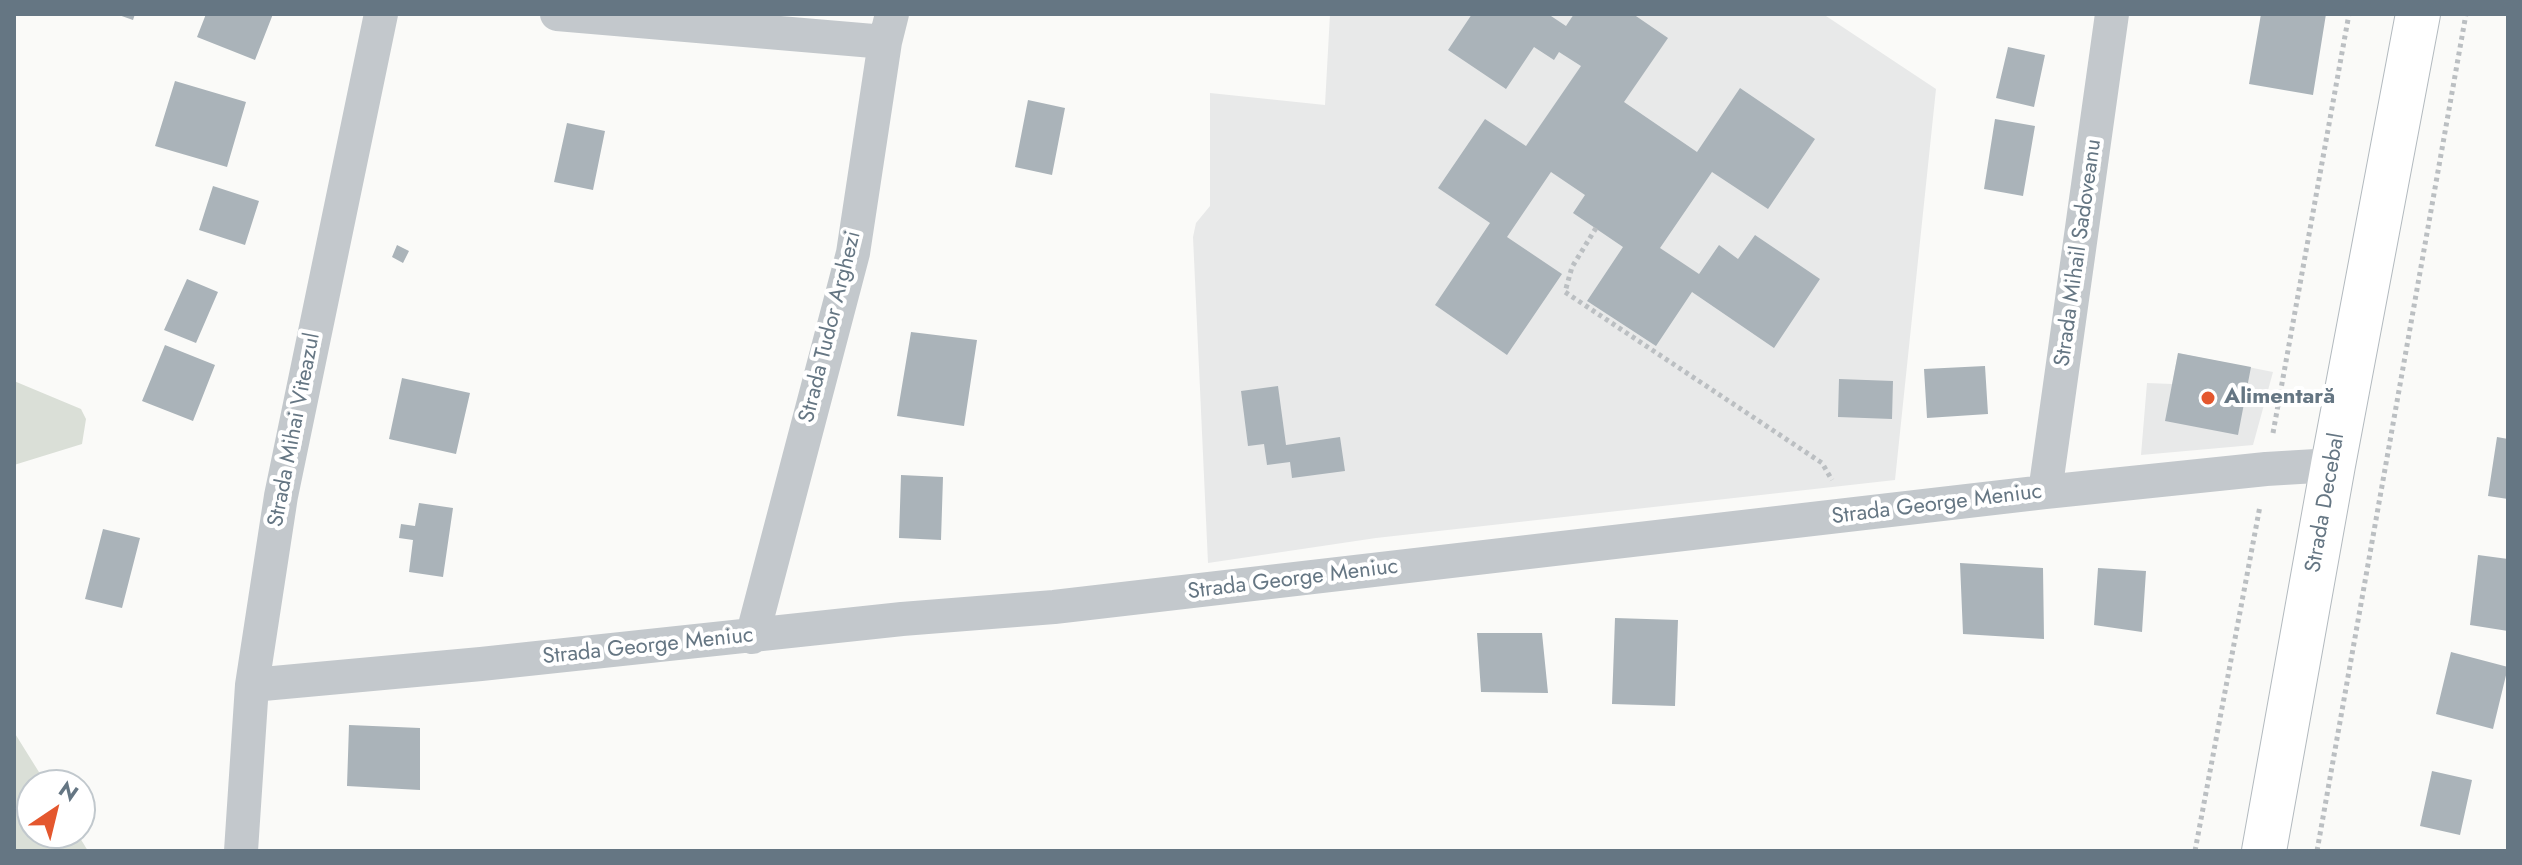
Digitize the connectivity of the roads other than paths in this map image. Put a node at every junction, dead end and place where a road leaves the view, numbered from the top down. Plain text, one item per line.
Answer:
1 (381, 14) edge
2 (557, 14) edge
3 (2112, 14) edge
4 (2418, 14) edge
5 (889, 28) edge
6 (2333, 465) junction
7 (2045, 492) junction
8 (752, 637) junction
9 (252, 685) junction
10 (241, 851) edge
11 (2264, 851) edge

1 - 9 street, Strada Mihai Viteazul
2 - 5 street
3 - 7 street, Strada Mihail Sadoveanu
4 - 6 main road, Strada Decebal
5 - 8 street, Strada Tudor Arghezi
6 - 7 street, Strada George Meniuc
6 - 11 main road, Strada Decebal
7 - 8 street, Strada George Meniuc
8 - 9 street, Strada George Meniuc
9 - 10 street, Strada Mihai Viteazul

